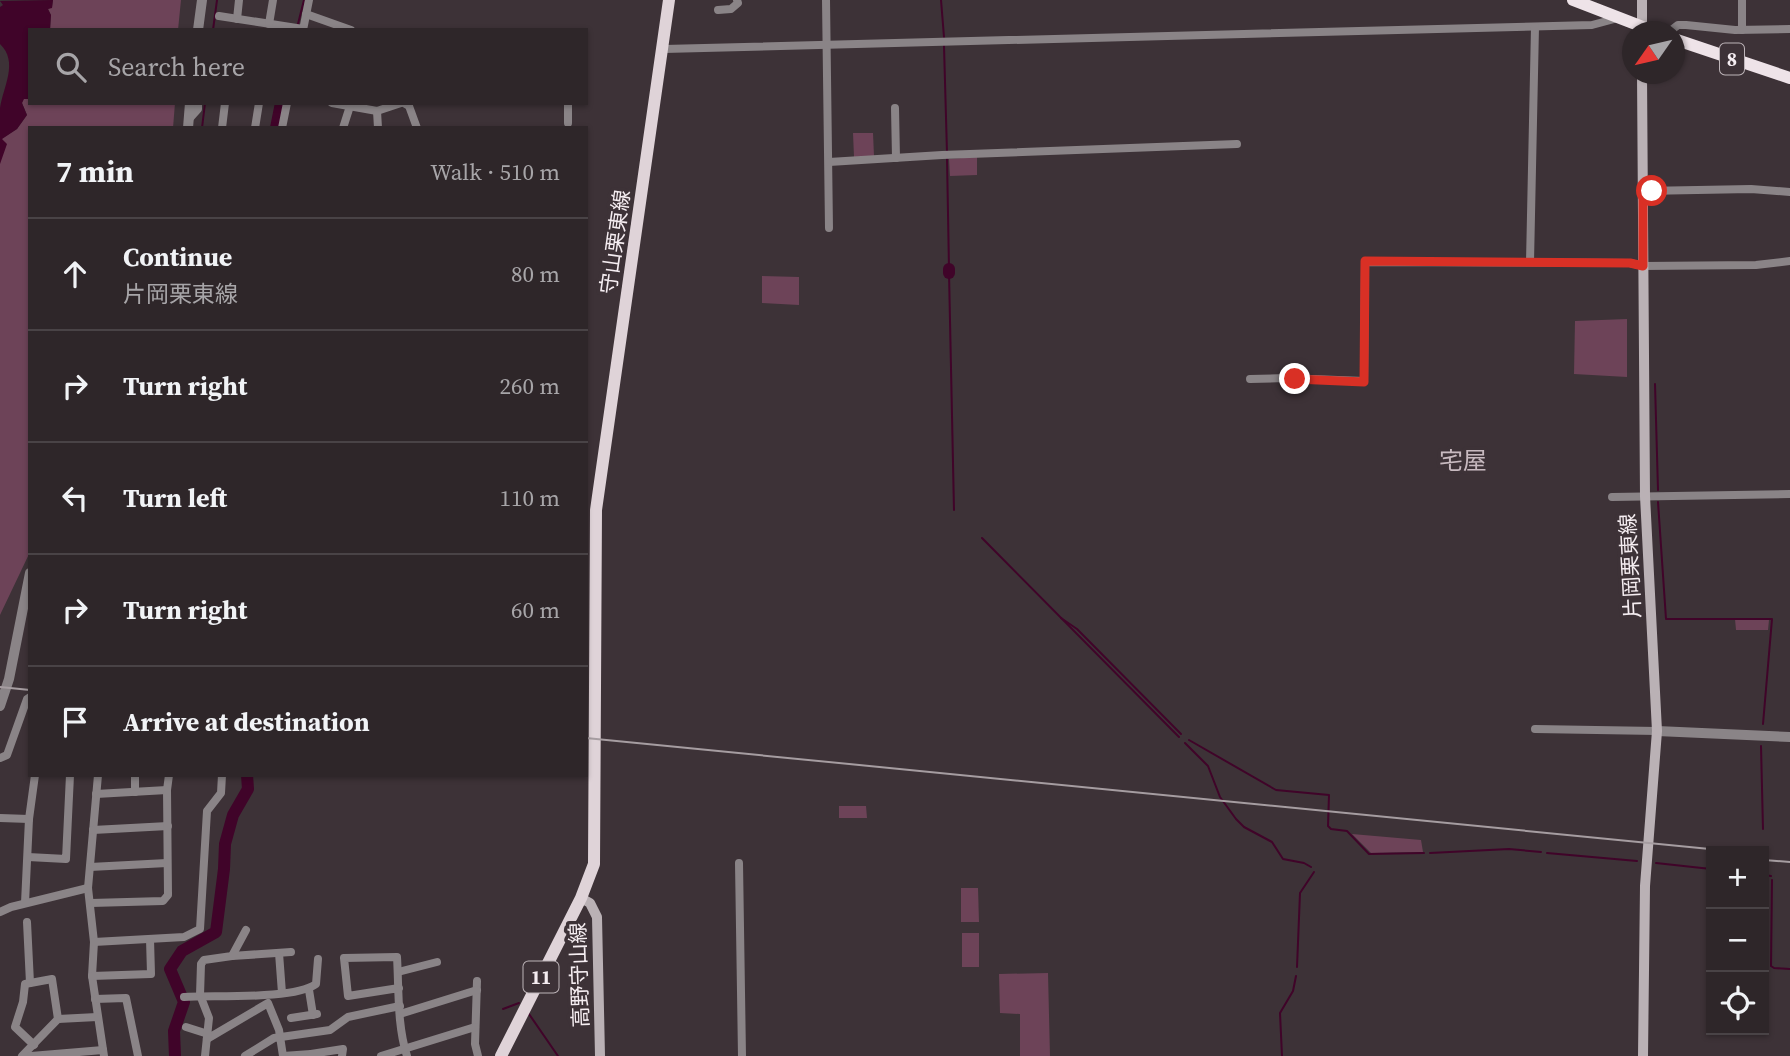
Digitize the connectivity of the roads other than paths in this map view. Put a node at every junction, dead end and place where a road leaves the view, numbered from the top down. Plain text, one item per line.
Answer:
1 (202, 0) edge
2 (239, 0) edge
3 (273, 0) edge
4 (309, 0) edge
5 (669, 0) edge
6 (737, 0) edge
7 (826, 0) edge
8 (1573, 0) edge
9 (1642, 0) edge
10 (1742, 0) edge
11 (718, 10) dead end
12 (306, 14) junction
13 (219, 16) dead end
14 (1619, 17) junction
15 (236, 19) junction
16 (1627, 21) edge
17 (1642, 21) edge
18 (269, 24) junction
19 (1685, 24) edge
20 (1535, 27) junction
21 (198, 28) edge
22 (296, 28) edge
23 (303, 28) edge
24 (338, 28) edge
25 (1790, 29) edge
26 (1742, 30) junction
27 (1685, 41) edge
28 (826, 44) junction
29 (664, 49) junction
30 (1790, 78) edge
31 (1643, 84) edge
32 (190, 105) edge
33 (198, 105) edge
34 (225, 105) edge
35 (259, 105) edge
36 (287, 105) edge
37 (350, 105) edge
38 (396, 105) edge
39 (407, 105) edge
40 (568, 105) edge
41 (895, 108) dead end
42 (377, 111) junction
43 (188, 123) edge
44 (568, 123) dead end
45 (222, 126) edge
46 (255, 126) edge
47 (282, 126) edge
48 (344, 126) edge
49 (378, 126) edge
50 (416, 126) edge
51 (1237, 144) dead end
52 (896, 158) junction
53 (829, 162) junction
54 (1643, 191) junction
55 (1790, 192) edge
56 (829, 228) dead end
57 (1790, 261) edge
58 (1530, 262) junction
59 (1643, 266) junction
60 (1250, 379) dead end
61 (1790, 494) edge
62 (1646, 496) junction
63 (1612, 497) dead end
64 (28, 583) edge
65 (28, 698) edge
66 (0, 706) edge
67 (1535, 729) dead end
68 (1657, 730) junction
69 (1790, 737) edge
70 (0, 758) edge
71 (35, 777) edge
72 (70, 777) edge
73 (97, 777) edge
74 (135, 777) edge
75 (169, 777) edge
76 (222, 777) edge
77 (167, 790) junction
78 (135, 792) junction
79 (96, 794) junction
80 (0, 818) edge
81 (29, 819) junction
82 (168, 826) junction
83 (93, 830) junction
84 (28, 857) junction
85 (167, 863) junction
86 (739, 863) dead end
87 (90, 867) junction
88 (88, 888) junction
89 (581, 898) junction
90 (25, 903) junction
91 (91, 903) junction
92 (0, 912) edge
93 (27, 922) dead end
94 (246, 930) dead end
95 (150, 939) junction
96 (94, 942) junction
97 (291, 952) dead end
98 (279, 953) junction
99 (232, 956) junction
100 (318, 959) dead end
101 (437, 962) dead end
102 (398, 972) junction
103 (92, 975) junction
104 (30, 983) junction
105 (399, 988) junction
106 (309, 990) junction
107 (282, 993) junction
108 (201, 996) junction
109 (184, 997) dead end
110 (95, 999) junction
111 (400, 1010) junction
112 (97, 1017) junction
113 (291, 1018) dead end
114 (58, 1019) junction
115 (186, 1027) dead end
116 (475, 1027) junction
117 (280, 1037) junction
118 (207, 1044) edge
119 (34, 1045) junction
120 (406, 1052) edge
121 (104, 1053) edge
122 (312, 1055) edge
123 (22, 1056) edge
124 (31, 1056) edge
125 (138, 1056) edge
126 (213, 1056) edge
127 (245, 1056) edge
128 (342, 1056) edge
129 (381, 1056) edge
130 (478, 1056) edge
131 (501, 1056) edge
132 (600, 1056) edge
133 (742, 1056) edge
134 (1643, 1056) edge

1 - 21 street
2 - 15 street
3 - 18 street
4 - 12 street
5 - 29 main road, 守山栗東線 / 11
6 - 11 street
7 - 28 street
8 - 14 highway
9 - 17 main road
10 - 26 street
12 - 23 street
12 - 24 street
13 - 15 street
14 - 16 highway
14 - 20 street
15 - 18 street
18 - 22 street
19 - 26 street
20 - 28 street
20 - 58 street
25 - 26 street
27 - 30 highway, 8
28 - 29 street
28 - 53 street
29 - 89 main road, 守山栗東線 / 11
31 - 54 main road, 片岡栗東線
32 - 43 street
33 - 43 street
34 - 45 street
35 - 46 street
36 - 47 street
37 - 42 street
37 - 48 street
38 - 42 street
39 - 50 street
40 - 44 street
41 - 52 street
42 - 49 street
51 - 52 street
52 - 53 street
53 - 56 street
54 - 55 street
54 - 59 main road, 片岡栗東線
57 - 59 street
58 - 59 street
58 - 60 street
59 - 62 main road, 片岡栗東線
61 - 62 street
62 - 63 street
62 - 68 main road, 片岡栗東線
64 - 66 street
65 - 70 street
67 - 68 street
68 - 69 street
68 - 134 main road, 片岡栗東線
71 - 81 street
72 - 84 street
73 - 79 street
74 - 78 street
75 - 77 street
76 - 95 street
77 - 78 street
77 - 82 street
78 - 79 street
79 - 83 street
80 - 81 street
81 - 84 street
82 - 83 street
82 - 85 street
83 - 87 street
84 - 90 street
85 - 87 street
85 - 91 street
86 - 133 street
87 - 88 street
88 - 90 street
88 - 91 street
89 - 131 main road, 守山栗東線 / 11
89 - 132 main road, 高野守山線
90 - 92 street
91 - 96 street
93 - 104 street
94 - 99 street
95 - 96 street
95 - 103 street
96 - 103 street
97 - 98 street
98 - 99 street
98 - 107 street
99 - 108 street
100 - 106 street
101 - 102 street
102 - 105 street
102 - 105 street
103 - 110 street
104 - 114 street
104 - 119 street
105 - 111 street
106 - 107 street
106 - 113 street
107 - 108 street
108 - 109 street
108 - 118 street
110 - 112 street
110 - 125 street
111 - 116 street
111 - 117 street
111 - 120 street
112 - 114 street
112 - 121 street
114 - 119 street
115 - 118 street
116 - 120 street
116 - 130 street
117 - 118 street
117 - 122 street
117 - 127 street
118 - 126 street
119 - 123 street
120 - 129 street
121 - 124 street
122 - 128 street

